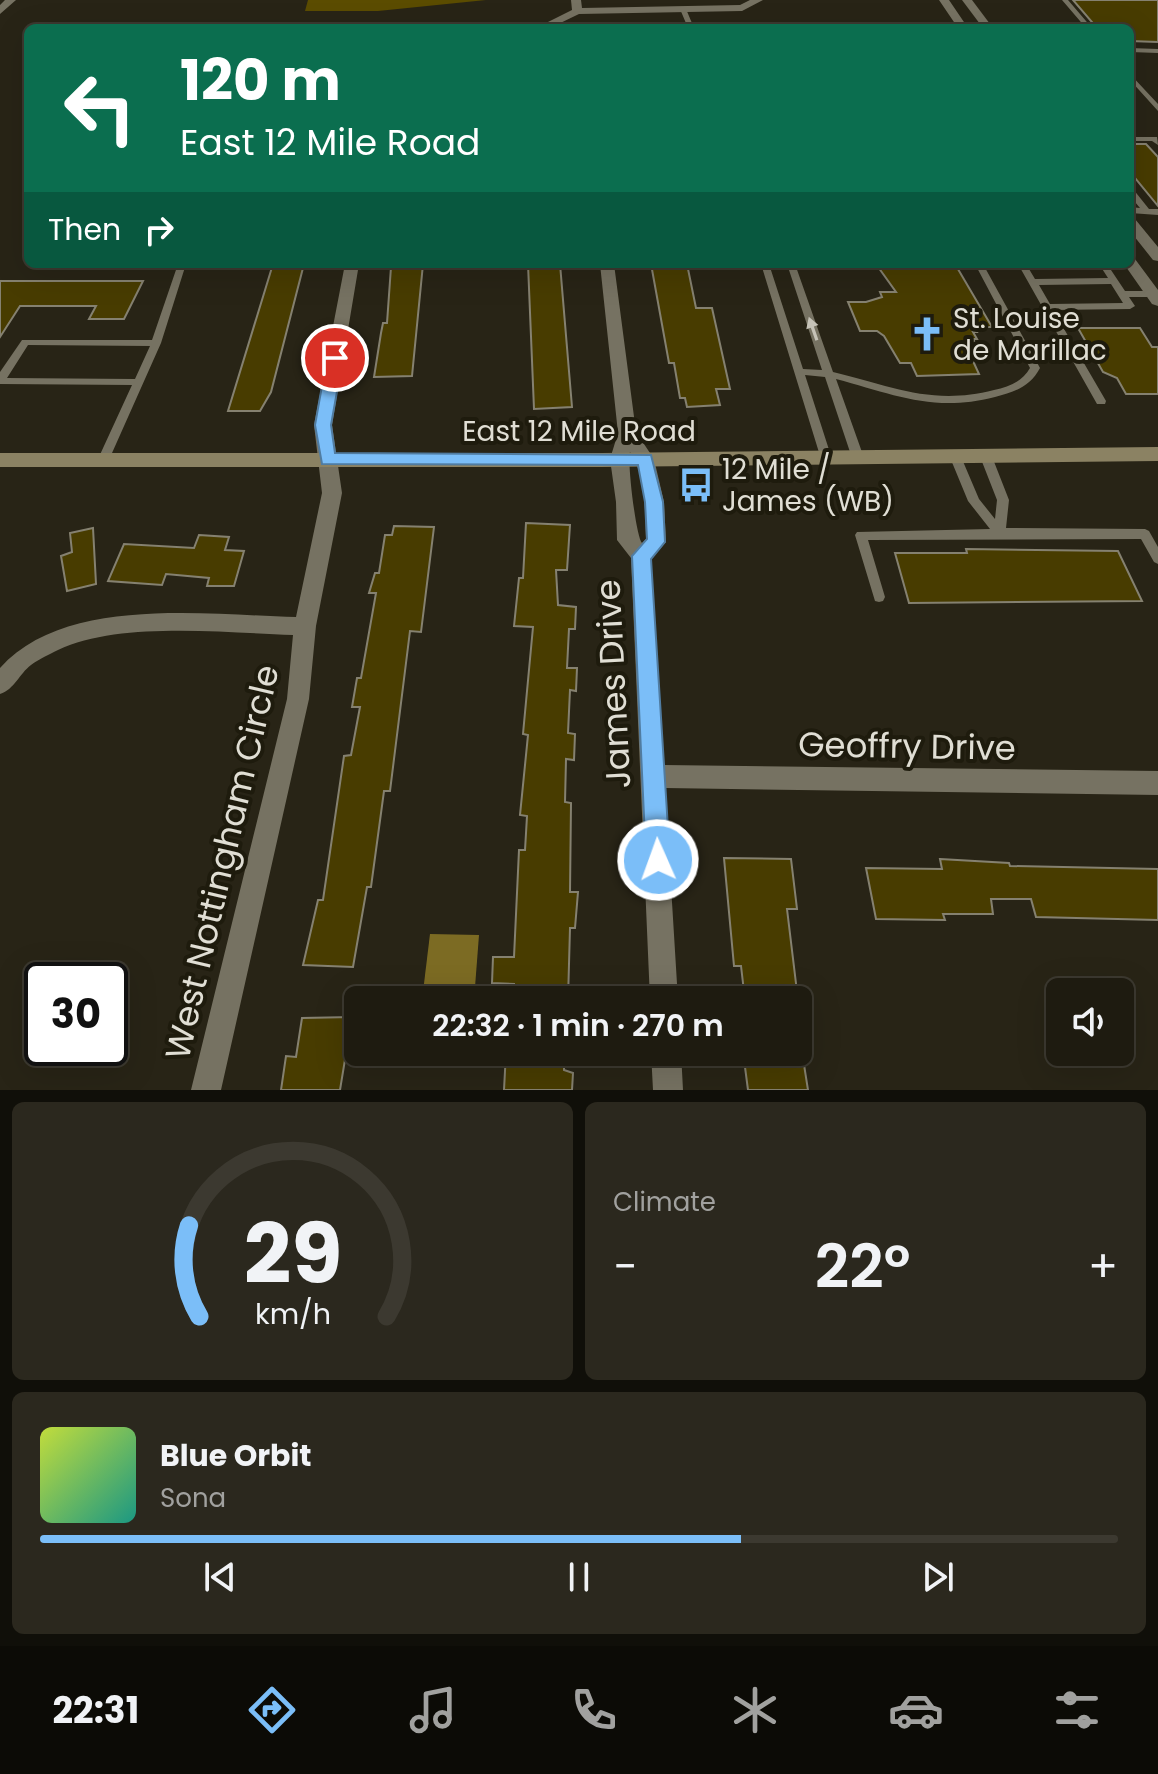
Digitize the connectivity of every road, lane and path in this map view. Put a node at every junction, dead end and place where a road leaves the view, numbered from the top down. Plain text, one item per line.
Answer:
1 (11, 0) edge
2 (758, 0) edge
3 (944, 0) edge
4 (967, 0) edge
5 (1065, 0) edge
6 (576, 6) edge
7 (683, 9) junction
8 (0, 11) edge
9 (555, 24) edge
10 (689, 24) edge
11 (960, 24) edge
12 (985, 24) edge
13 (1086, 24) edge
14 (1134, 50) edge
15 (1158, 51) edge
16 (1134, 81) edge
17 (1158, 109) edge
18 (1134, 139) edge
19 (1158, 143) edge
20 (1134, 196) edge
21 (1134, 210) edge
22 (1146, 210) junction
23 (1158, 212) edge
24 (1134, 230) edge
25 (1158, 257) edge
26 (1134, 267) edge
27 (181, 268) edge
28 (351, 268) edge
29 (607, 268) edge
30 (766, 268) edge
31 (792, 268) edge
32 (981, 268) edge
33 (1024, 268) edge
34 (1106, 268) edge
35 (1114, 281) junction
36 (1033, 282) junction
37 (1153, 288) edge
38 (1122, 294) junction
39 (1047, 307) junction
40 (156, 343) junction
41 (827, 371) junction
42 (799, 372) junction
43 (0, 381) edge
44 (139, 382) junction
45 (1101, 401) dead end
46 (627, 433) junction
47 (985, 454) junction
48 (1158, 454) edge
49 (857, 455) junction
50 (955, 455) junction
51 (825, 456) junction
52 (104, 459) junction
53 (328, 459) junction
54 (619, 459) junction
55 (645, 459) junction
56 (0, 460) edge
57 (1000, 533) junction
58 (641, 556) junction
59 (1158, 559) edge
60 (879, 597) dead end
61 (305, 626) junction
62 (0, 684) edge
63 (655, 776) junction
64 (1158, 783) edge
65 (663, 986) edge
66 (667, 1066) edge
67 (206, 1090) edge
68 (668, 1090) edge

1 - 8 street
2 - 7 street
3 - 11 street
4 - 12 street
5 - 13 lane
6 - 7 street
6 - 9 street
7 - 10 lane
14 - 15 lane
16 - 17 lane
18 - 19 lane
20 - 22 lane
21 - 22 lane
22 - 23 lane
24 - 25 street
26 - 37 street
27 - 40 lane
28 - 53 street, West Nottingham Circle
29 - 46 street, James Drive
30 - 42 lane
41 -> 31 lane
32 - 41 lane
33 - 36 lane
34 - 35 lane
35 - 36 lane
35 - 38 lane
36 - 39 lane
37 - 38 lane
38 - 39 lane
39 - 45 lane
40 - 43 lane
40 - 44 lane
41 - 42 lane
41 - 49 lane
42 - 51 lane
43 - 44 lane
44 - 52 lane
46 - 54 street, James Drive
46 - 55 street, James Drive
47 - 48 main road, East 12 Mile Road
47 - 50 main road, East 12 Mile Road
47 - 57 lane
49 - 50 main road, East 12 Mile Road
49 - 51 main road, East 12 Mile Road
50 - 57 lane
51 - 55 main road, East 12 Mile Road
52 - 53 main road, East 12 Mile Road
52 - 56 main road, East 12 Mile Road
53 - 54 main road, East 12 Mile Road
53 - 61 street, West Nottingham Circle
54 - 55 main road, East 12 Mile Road
54 - 58 street, James Drive
55 - 58 street, James Drive
57 - 59 lane
57 - 60 lane
58 - 63 street, James Drive
61 - 62 street
61 - 67 street, West Nottingham Circle
63 - 64 street, Geoffry Drive
63 - 65 street, James Drive
66 - 68 street

